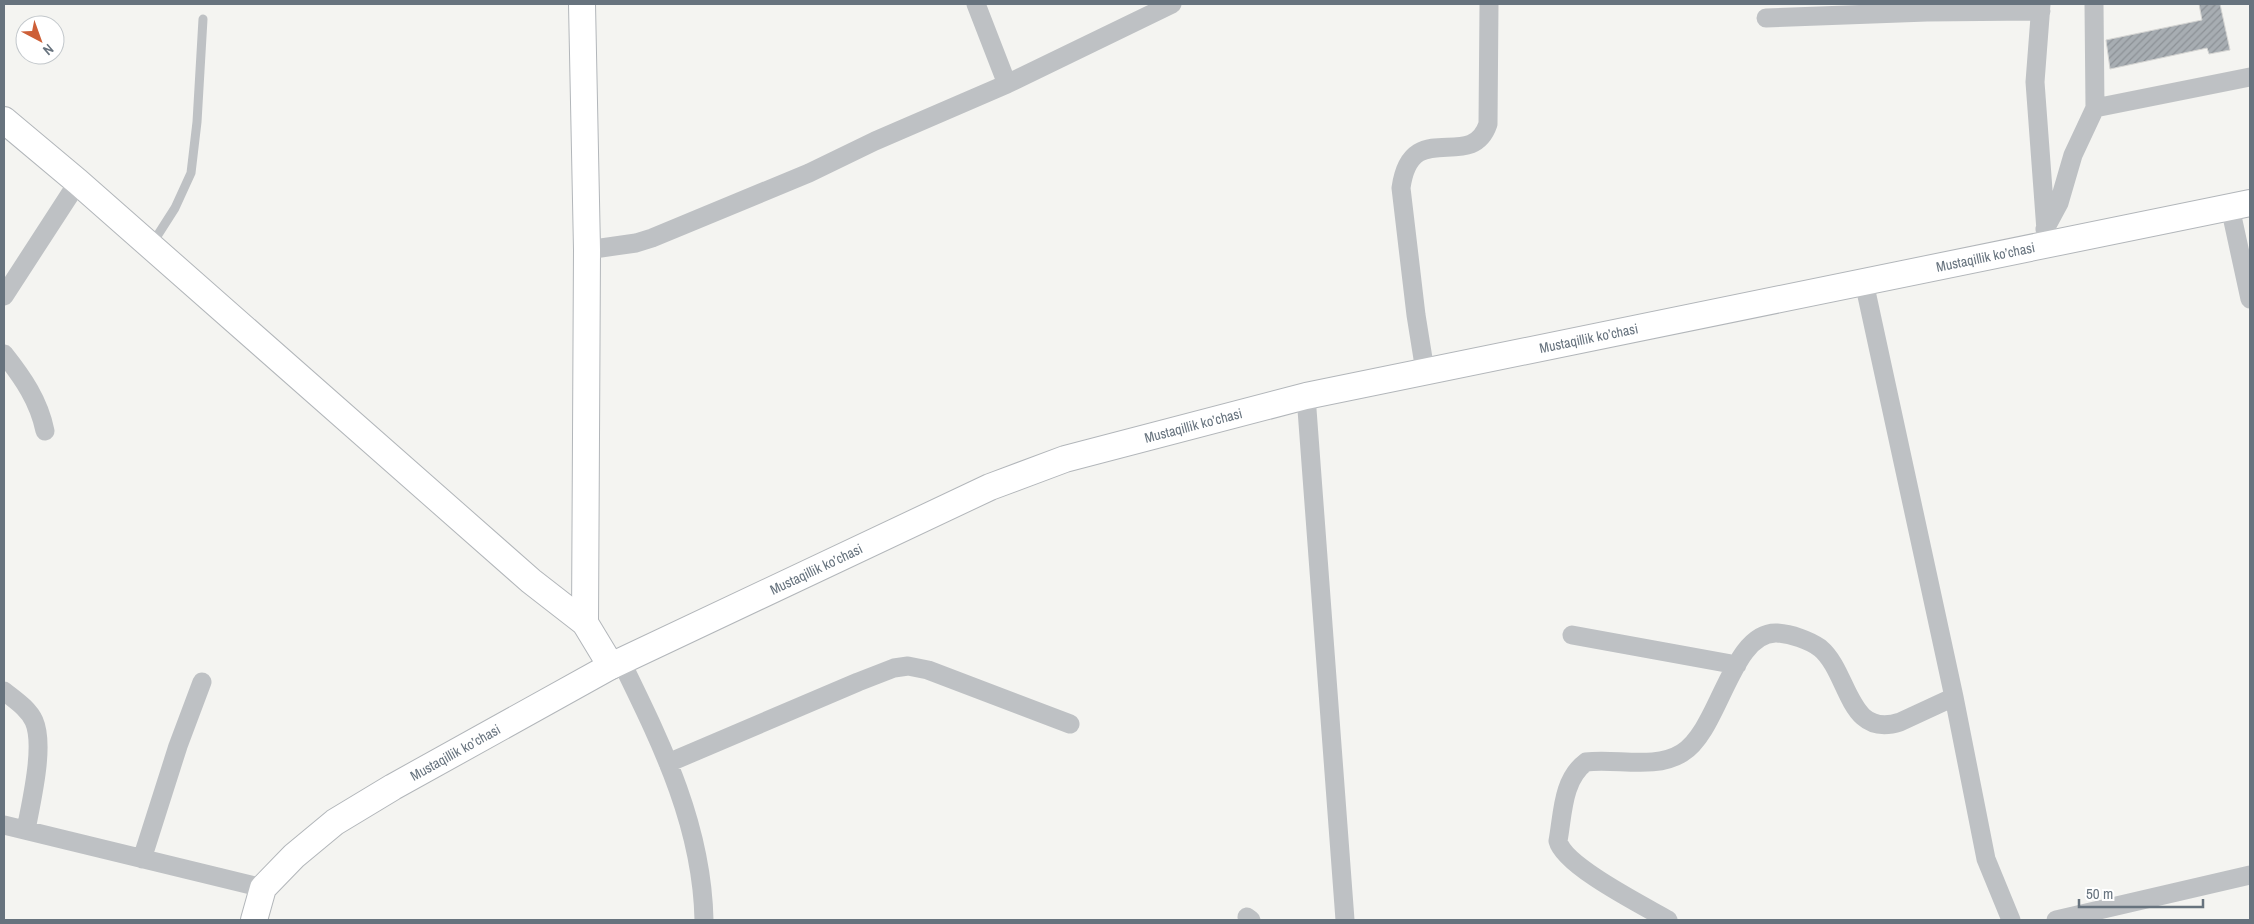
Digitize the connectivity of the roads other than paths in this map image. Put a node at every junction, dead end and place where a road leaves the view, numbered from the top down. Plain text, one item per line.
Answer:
1 (582, 4) edge
2 (976, 4) edge
3 (1172, 4) edge
4 (1489, 4) edge
5 (2094, 4) edge
6 (2041, 8) edge
7 (1766, 18) dead end
8 (203, 19) dead end
9 (2250, 77) edge
10 (1007, 84) junction
11 (2095, 108) junction
12 (4, 120) edge
13 (78, 182) junction
14 (2240, 205) edge
15 (2046, 237) junction
16 (150, 246) junction
17 (587, 250) junction
18 (1864, 282) junction
19 (4, 296) edge
20 (2250, 299) edge
21 (4, 354) edge
22 (1425, 371) junction
23 (1306, 396) junction
24 (45, 431) dead end
25 (586, 623) junction
26 (1572, 635) dead end
27 (616, 664) junction
28 (1737, 665) junction
29 (202, 682) dead end
30 (4, 691) edge
31 (1954, 697) junction
32 (1070, 724) dead end
33 (668, 763) junction
34 (4, 825) edge
35 (26, 830) junction
36 (142, 859) junction
37 (2250, 875) edge
38 (263, 888) junction
39 (254, 920) edge
40 (704, 920) edge
41 (1345, 920) edge
42 (1668, 920) edge
43 (2011, 920) edge
44 (2056, 920) edge

1 - 17 main road
2 - 10 street
3 - 10 street
4 - 22 street
5 - 11 street
6 - 7 street
6 - 15 street
8 - 16 lane
9 - 11 street
10 - 17 street
11 - 15 street
12 - 13 main road
13 - 16 main road
13 - 19 street
14 - 15 main road, Mustaqillik ko’chasi
14 - 20 street
15 - 18 main road, Mustaqillik ko’chasi
16 - 25 main road
17 - 25 main road
18 - 22 main road, Mustaqillik ko’chasi
18 - 31 street
21 - 24 street
22 - 23 main road, Mustaqillik ko’chasi
23 - 27 main road, Mustaqillik ko’chasi
23 - 41 street
25 - 27 main road
26 - 28 street
27 - 33 street
27 - 38 main road, Mustaqillik ko’chasi
28 - 31 street
28 - 42 street
29 - 36 street
30 - 35 street
31 - 43 street
32 - 33 street
33 - 40 street
34 - 35 street
35 - 36 street
36 - 38 street
37 - 44 street
38 - 39 main road, Mustaqillik ko’chasi

